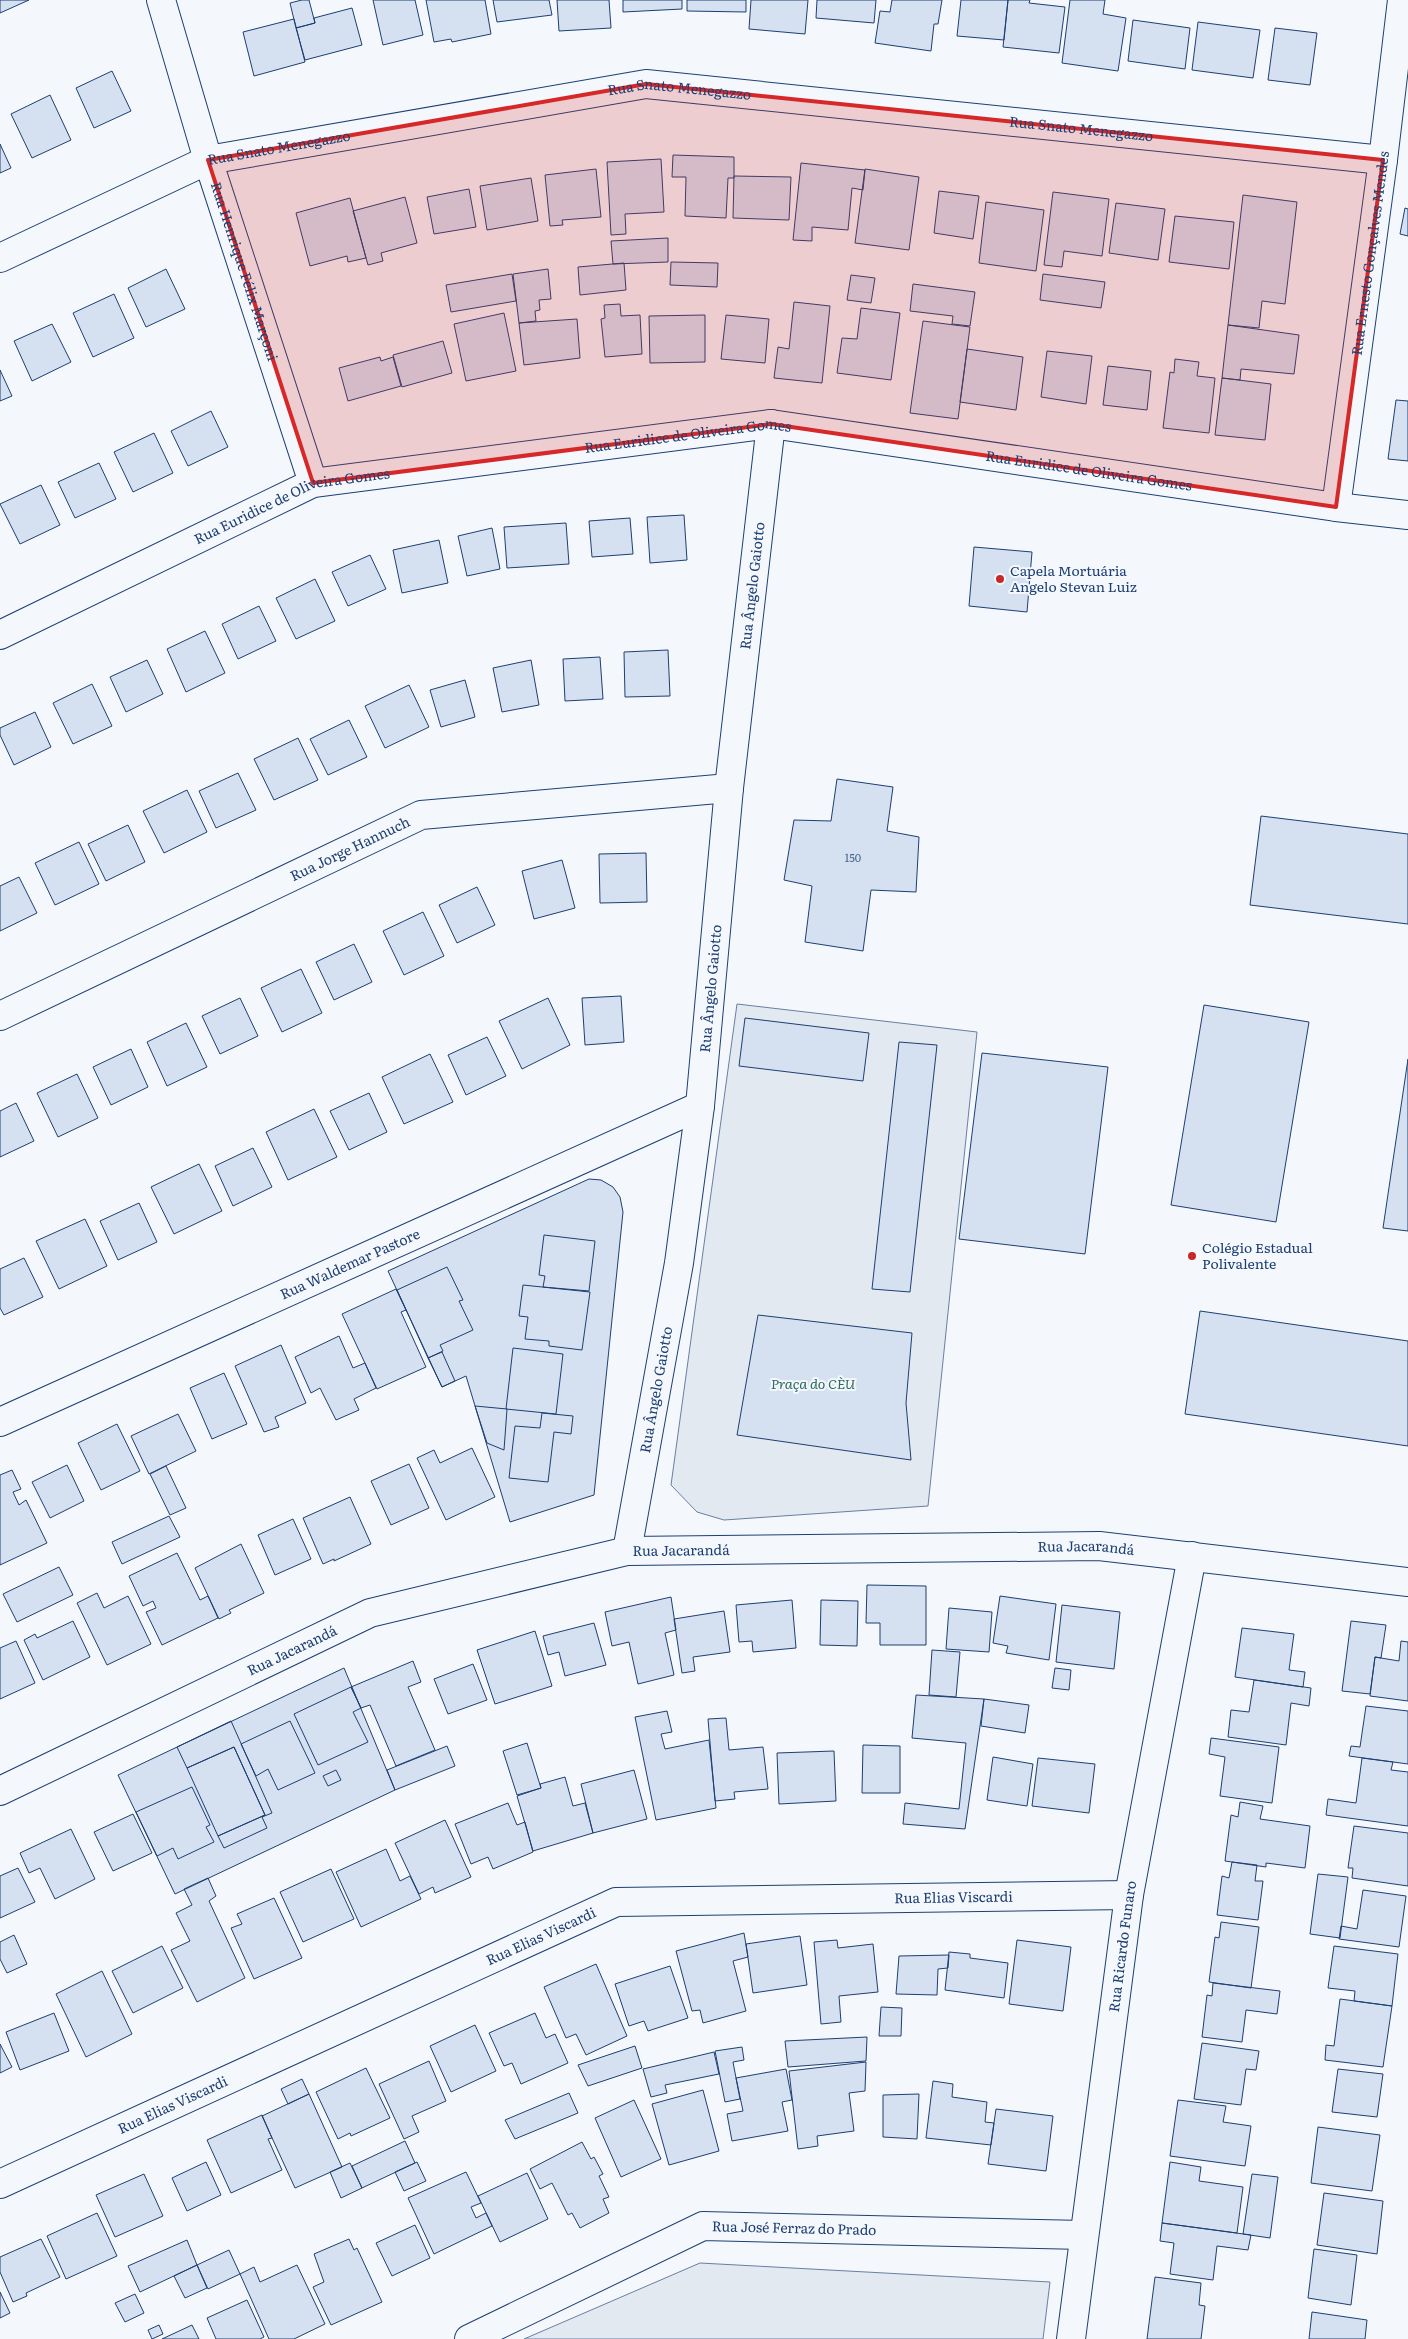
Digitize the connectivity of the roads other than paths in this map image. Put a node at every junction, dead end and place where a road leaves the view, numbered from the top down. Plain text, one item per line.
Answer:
1 (161, 0) edge
2 (1402, 0) edge
3 (208, 160) junction
4 (1383, 160) junction
5 (0, 258) edge
6 (771, 424) junction
7 (313, 483) junction
8 (1336, 507) junction
9 (1408, 515) edge
10 (0, 635) edge
11 (729, 788) junction
12 (0, 1016) edge
13 (700, 1106) junction
14 (0, 1422) edge
15 (627, 1551) junction
16 (1192, 1556) junction
17 (1408, 1582) edge
18 (0, 1791) edge
19 (1129, 1894) junction
20 (0, 2184) edge
21 (1084, 2234) junction
22 (469, 2339) edge
23 (1071, 2339) edge

1 - 3 street, Rua Henrique Félix Marçoni
2 - 4 street, Rua Ernesto Gonçalves Mendes
3 - 4 street, Rua Snato Menegazzo
3 - 5 street, Rua Snato Menegazzo
3 - 7 street, Rua Henrique Félix Marçoni
4 - 8 street, Rua Ernesto Gonçalves Mendes
6 - 7 street, Rua Euridice de Oliveira Gomes
6 - 8 street, Rua Euridice de Oliveira Gomes
6 - 11 street, Rua Ângelo Gaiotto
7 - 10 street, Rua Euridice de Oliveira Gomes
8 - 9 street, Rua Euridice de Oliveira Gomes
11 - 12 street, Rua Jorge Hannuch
11 - 13 street, Rua Ângelo Gaiotto
13 - 14 street, Rua Waldemar Pastore
13 - 15 street, Rua Ângelo Gaiotto
15 - 16 street, Rua Jacarandá
15 - 18 street, Rua Jacarandá
16 - 17 street, Rua Jacarandá
16 - 19 street, Rua Ricardo Funaro
19 - 20 street, Rua Elias Viscardi
19 - 21 street, Rua Ricardo Funaro
21 - 22 street, Rua José Ferraz do Prado
21 - 23 street, Rua Ricardo Funaro

